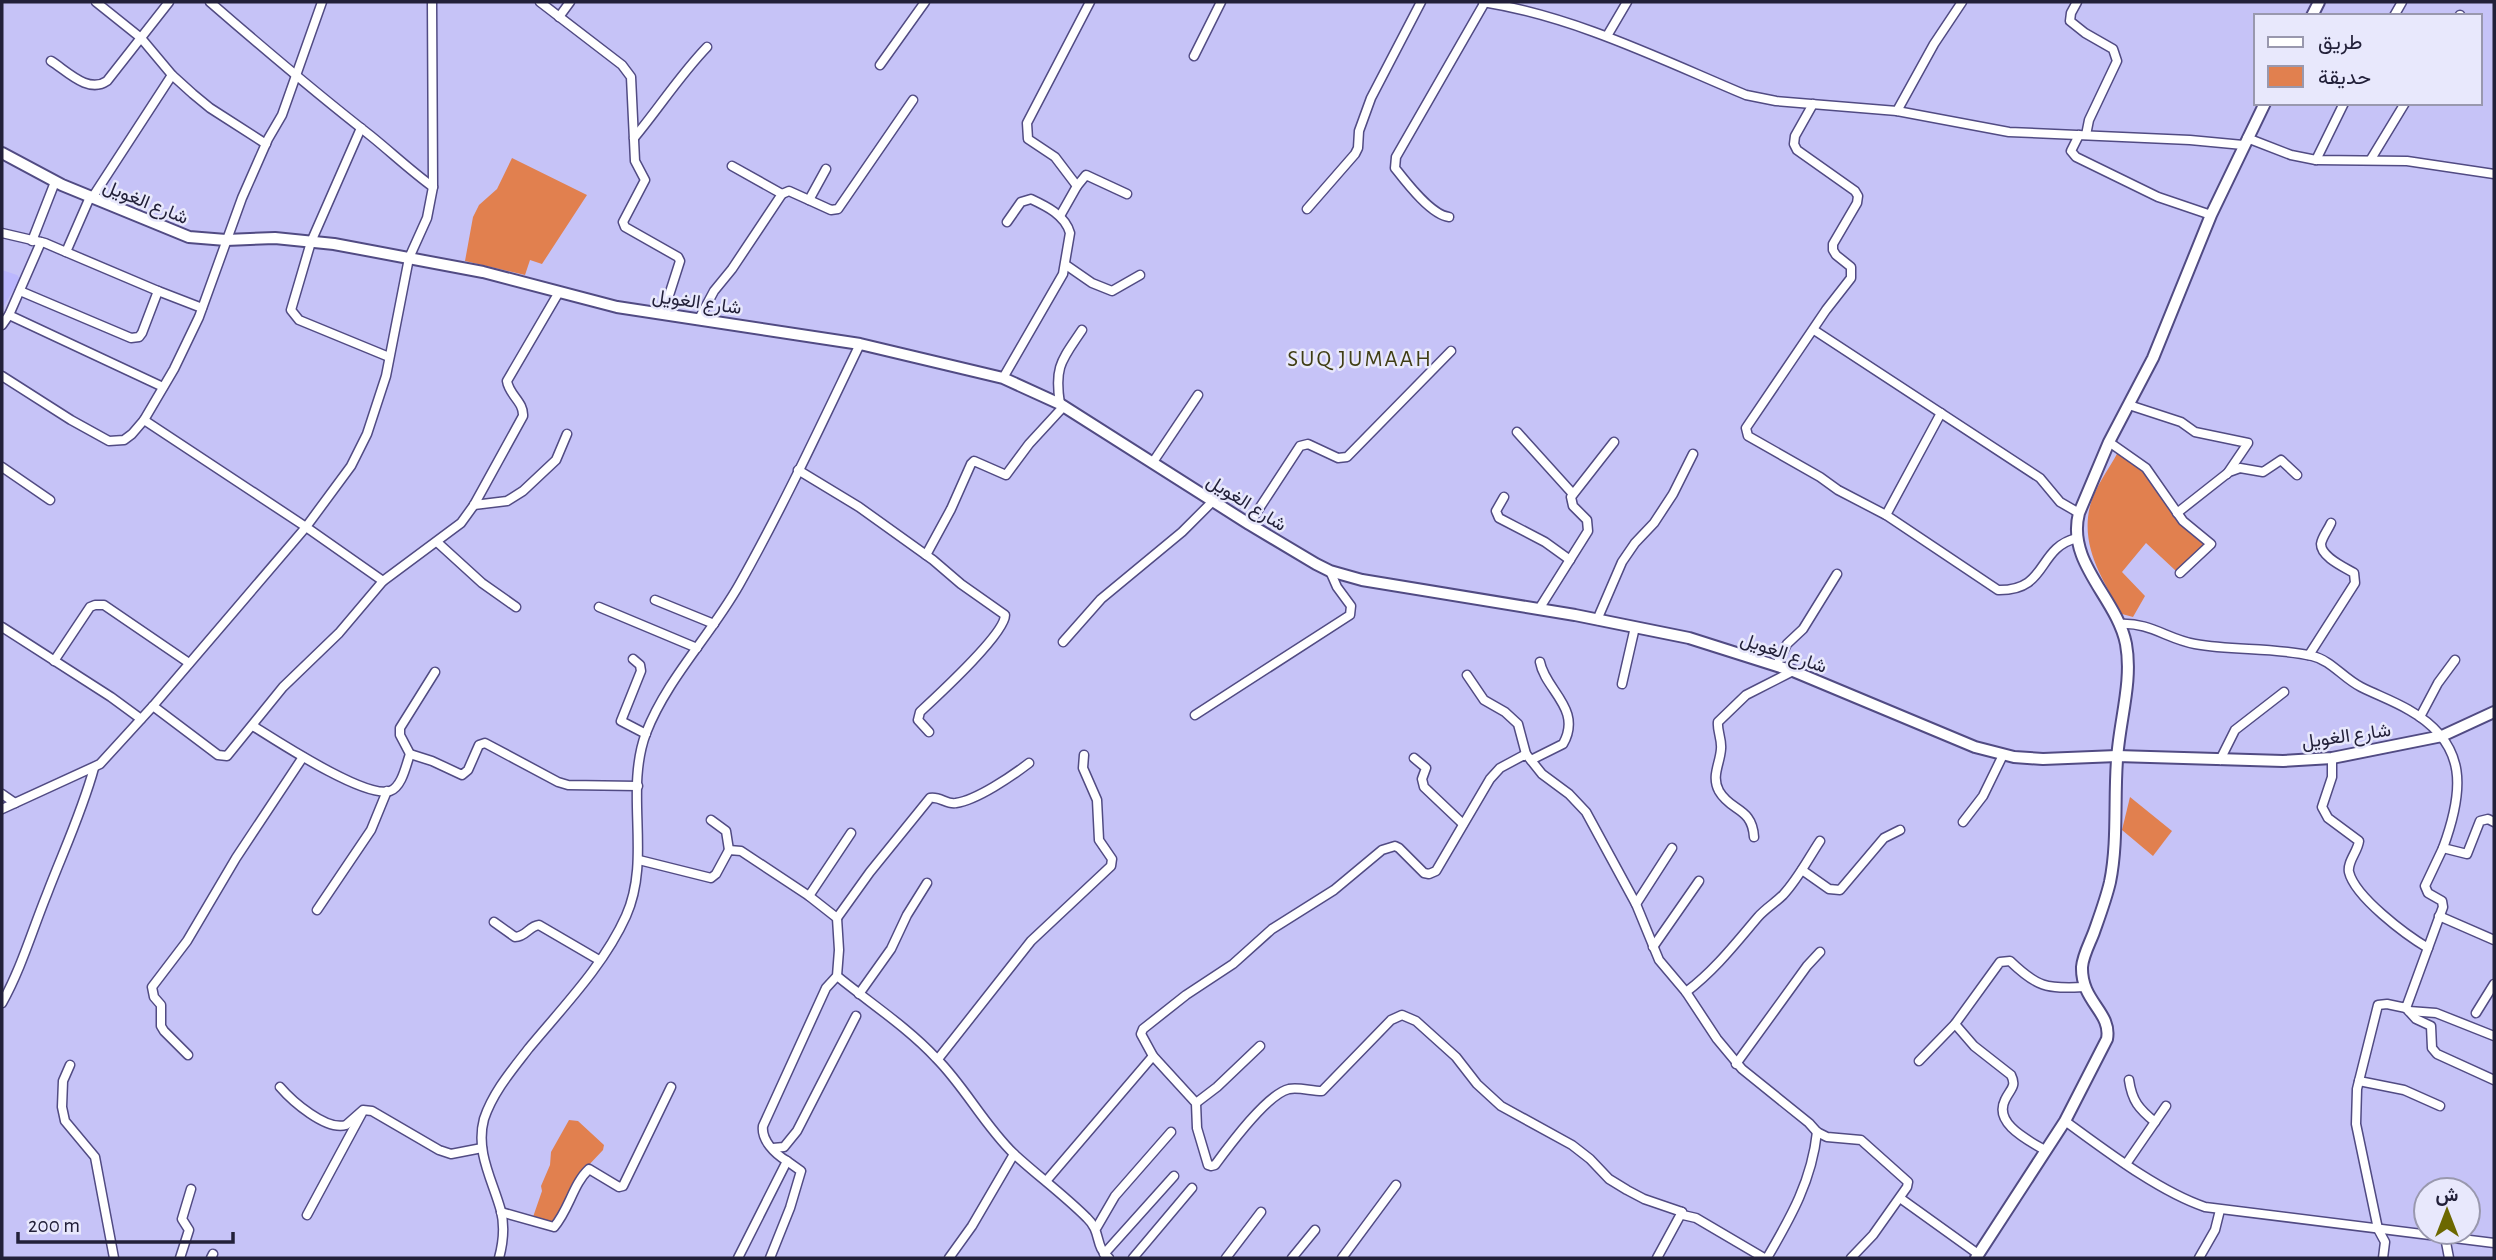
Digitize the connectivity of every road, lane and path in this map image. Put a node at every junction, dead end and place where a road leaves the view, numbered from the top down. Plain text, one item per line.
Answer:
1 (96, 2) edge
2 (169, 2) edge
3 (210, 2) edge
4 (322, 2) edge
5 (432, 2) edge
6 (540, 2) edge
7 (570, 2) edge
8 (925, 2) edge
9 (1090, 2) edge
10 (1221, 2) edge
11 (1421, 2) edge
12 (1484, 2) edge
13 (1627, 2) edge
14 (1962, 2) edge
15 (2077, 2) edge
16 (1520, 5) edge
17 (559, 17) junction
18 (1607, 36) junction
19 (141, 37) junction
20 (707, 47) dead end
21 (1194, 56) dead end
22 (51, 61) dead end
23 (880, 65) dead end
24 (172, 75) junction
25 (296, 78) junction
26 (913, 100) dead end
27 (1812, 104) junction
28 (2264, 105) edge
29 (2343, 105) edge
30 (2405, 105) edge
31 (1897, 111) junction
32 (361, 128) junction
33 (2082, 135) junction
34 (634, 138) junction
35 (2245, 141) junction
36 (266, 144) junction
37 (4, 159) edge
38 (2371, 159) junction
39 (2316, 160) junction
40 (732, 166) dead end
41 (826, 169) dead end
42 (2494, 174) edge
43 (55, 182) junction
44 (1077, 186) junction
45 (433, 187) junction
46 (782, 194) junction
47 (1127, 194) dead end
48 (91, 197) junction
49 (809, 200) junction
50 (1307, 209) dead end
51 (2211, 215) junction
52 (1060, 216) junction
53 (1449, 217) dead end
54 (1007, 222) dead end
55 (2, 233) edge
56 (226, 240) junction
57 (36, 242) junction
58 (311, 242) junction
59 (66, 252) junction
60 (409, 258) junction
61 (1066, 265) junction
62 (1140, 275) dead end
63 (20, 291) junction
64 (158, 291) junction
65 (559, 292) junction
66 (202, 308) junction
67 (663, 314) junction
68 (9, 315) junction
69 (699, 319) junction
70 (2, 325) edge
71 (1082, 330) dead end
72 (1814, 330) junction
73 (860, 344) junction
74 (1451, 351) dead end
75 (390, 356) junction
76 (2, 376) edge
77 (1003, 378) junction
78 (163, 387) junction
79 (1198, 395) dead end
80 (1062, 405) junction
81 (2129, 405) junction
82 (1941, 413) junction
83 (144, 420) junction
84 (1517, 432) dead end
85 (566, 434) dead end
86 (1614, 442) dead end
87 (2109, 442) junction
88 (1693, 454) dead end
89 (1153, 462) junction
90 (2, 467) edge
91 (799, 470) junction
92 (2227, 474) junction
93 (2297, 475) dead end
94 (1573, 494) junction
95 (1504, 497) dead end
96 (50, 500) dead end
97 (1213, 501) junction
98 (474, 505) junction
99 (2079, 513) junction
100 (2177, 513) junction
101 (1886, 515) junction
102 (2331, 523) dead end
103 (1249, 524) junction
104 (306, 527) junction
105 (2077, 538) junction
106 (437, 542) junction
107 (926, 555) junction
108 (1570, 560) junction
109 (1330, 571) junction
110 (1837, 573) dead end
111 (2180, 573) dead end
112 (383, 581) junction
113 (656, 600) dead end
114 (516, 607) dead end
115 (600, 607) dead end
116 (1539, 609) junction
117 (1597, 620) junction
118 (714, 624) junction
119 (2119, 624) junction
120 (2, 627) edge
121 (1635, 627) junction
122 (1063, 642) dead end
123 (697, 648) junction
124 (2309, 655) junction
125 (633, 659) dead end
126 (2455, 660) dead end
127 (54, 661) junction
128 (1540, 662) dead end
129 (190, 663) junction
130 (1776, 666) junction
131 (1793, 671) junction
132 (435, 672) dead end
133 (1468, 675) dead end
134 (1622, 684) dead end
135 (2284, 692) dead end
136 (153, 706) junction
137 (2494, 712) edge
138 (1195, 715) dead end
139 (2420, 717) junction
140 (141, 719) junction
141 (253, 726) junction
142 (929, 732) dead end
143 (646, 734) junction
144 (2442, 736) junction
145 (410, 754) junction
146 (1084, 755) dead end
147 (2003, 755) junction
148 (2117, 756) junction
149 (303, 757) junction
150 (1528, 757) junction
151 (1414, 758) dead end
152 (2332, 758) junction
153 (2220, 760) junction
154 (1030, 763) dead end
155 (94, 768) junction
156 (638, 786) junction
157 (387, 791) junction
158 (2, 794) edge
159 (15, 803) junction
160 (2, 809) edge
161 (711, 820) dead end
162 (1963, 822) dead end
163 (2494, 822) edge
164 (1463, 824) junction
165 (1900, 830) dead end
166 (851, 833) dead end
167 (1754, 837) dead end
168 (1820, 841) dead end
169 (1672, 848) dead end
170 (2443, 848) junction
171 (729, 850) junction
172 (639, 860) junction
173 (1802, 870) junction
174 (1699, 881) dead end
175 (927, 883) dead end
176 (809, 896) junction
177 (1636, 904) junction
178 (317, 910) dead end
179 (2440, 916) junction
180 (837, 918) junction
181 (494, 922) dead end
182 (2494, 940) edge
183 (1653, 947) junction
184 (2428, 948) junction
185 (1820, 951) dead end
186 (599, 960) junction
187 (837, 976) junction
188 (2494, 984) edge
189 (2084, 987) junction
190 (1686, 992) junction
191 (859, 994) junction
192 (2, 1003) edge
193 (2408, 1009) junction
194 (2476, 1013) dead end
195 (856, 1016) dead end
196 (1955, 1024) junction
197 (2494, 1036) edge
198 (1260, 1046) dead end
199 (188, 1055) dead end
200 (1153, 1056) junction
201 (938, 1059) junction
202 (1919, 1061) dead end
203 (1737, 1064) junction
204 (70, 1065) dead end
205 (2129, 1080) dead end
206 (2494, 1080) edge
207 (2359, 1081) junction
208 (281, 1087) dead end
209 (671, 1087) dead end
210 (1196, 1103) junction
211 (2440, 1106) dead end
212 (2166, 1107) dead end
213 (363, 1110) junction
214 (2065, 1121) junction
215 (2155, 1122) junction
216 (1171, 1132) dead end
217 (1817, 1132) junction
218 (482, 1148) junction
219 (773, 1148) junction
220 (2046, 1151) junction
221 (1014, 1154) junction
222 (787, 1161) junction
223 (2126, 1164) junction
224 (1174, 1176) dead end
225 (1047, 1180) junction
226 (1396, 1185) dead end
227 (1192, 1188) dead end
228 (191, 1189) dead end
229 (1899, 1198) junction
230 (2220, 1210) junction
231 (501, 1212) junction
232 (1261, 1212) dead end
233 (1682, 1212) junction
234 (307, 1215) dead end
235 (1097, 1227) junction
236 (2378, 1229) junction
237 (1315, 1230) dead end
238 (2412, 1233) edge
239 (1106, 1256) edge
240 (1977, 1256) edge
241 (114, 1258) edge
242 (180, 1258) edge
243 (499, 1258) edge
244 (738, 1258) edge
245 (770, 1258) edge
246 (949, 1258) edge
247 (1133, 1258) edge
248 (1226, 1258) edge
249 (1292, 1258) edge
250 (1342, 1258) edge
251 (1657, 1258) edge
252 (1765, 1258) edge
253 (1851, 1258) edge
254 (2199, 1258) edge
255 (2383, 1258) edge

1 - 19 street
2 - 19 street
3 - 25 street
4 - 25 street
5 - 45 street
6 - 17 street
7 - 17 street
8 - 23 street
9 - 44 street
10 - 21 street
11 - 50 street
12 - 16 street
12 - 53 street
13 - 18 street
14 - 31 street
15 - 33 street
16 - 18 street
17 - 34 street
18 - 27 street
19 - 22 street
19 - 24 street
20 - 34 street
24 - 36 street
24 - 48 street
25 - 32 street
25 - 36 street
26 - 49 street
27 - 31 street
27 - 72 street
28 - 35 street
29 - 39 street
30 - 38 street
31 - 33 street
32 - 45 street
32 - 58 street
33 - 35 street
33 - 51 street
34 - 67 street
35 - 39 street
35 - 51 street
36 - 56 street
37 - 43 street, شارع الغويل
38 - 39 street
38 - 42 street
40 - 46 street
41 - 49 street
43 - 48 street, شارع الغويل
43 - 57 street
44 - 47 street
44 - 52 street
45 - 60 street
46 - 49 street
46 - 69 street
48 - 56 street, شارع الغويل
48 - 59 street
51 - 81 street
52 - 54 street
52 - 61 street
55 - 57 street
56 - 58 street, شارع الغويل
56 - 66 street
57 - 59 street
57 - 63 street
58 - 60 street, شارع الغويل
58 - 75 street
59 - 64 street
60 - 65 street, شارع الغويل
60 - 75 street
61 - 62 street
61 - 77 street
63 - 64 street
63 - 68 street
64 - 66 street
65 - 67 street, شارع الغويل
65 - 98 street
66 - 78 street
67 - 69 street, شارع الغويل
68 - 70 street
68 - 78 street
69 - 73 street, شارع الغويل
71 - 80 street
72 - 82 street
72 - 101 street
73 - 77 street, شارع الغويل
73 - 91 street
74 - 103 street
75 - 104 street
76 - 83 street
77 - 80 street, شارع الغويل
78 - 83 street
79 - 89 street
80 - 89 street, شارع الغويل
80 - 107 street
81 - 87 street
81 - 92 street
82 - 99 street
82 - 101 street
83 - 104 street
84 - 94 street
85 - 98 street
86 - 94 street
87 - 99 street
87 - 100 street
88 - 117 street
89 - 97 street, شارع الغويل
90 - 96 street
91 - 107 street
91 - 118 street
92 - 93 street
92 - 100 street
94 - 108 street
95 - 108 street
97 - 103 street, شارع الغويل
97 - 122 street
98 - 106 street
99 - 105 street
100 - 111 street
101 - 105 street
102 - 124 street
103 - 109 street, شارع الغويل
104 - 112 street
104 - 129 street
105 - 119 street
106 - 112 street
106 - 114 street
107 - 142 street
108 - 116 street
109 - 116 street, شارع الغويل
109 - 138 street
110 - 130 street
112 - 141 street
113 - 118 street
115 - 123 street
116 - 117 street, شارع الغويل
117 - 121 street, شارع الغويل
118 - 123 street
119 - 124 street
119 - 148 street
120 - 127 street
121 - 130 street, شارع الغويل
121 - 134 street
123 - 143 street
124 - 139 street
125 - 143 street
126 - 139 street
127 - 129 street
127 - 140 street
128 - 150 street
129 - 136 street
130 - 131 street, شارع الغويل
131 - 147 street, شارع الغويل
131 - 167 street
132 - 145 street
133 - 150 street
135 - 153 street
136 - 140 street
136 - 141 street
137 - 144 street, شارع الغويل
139 - 144 street
140 - 155 street
141 - 149 street
143 - 156 street
144 - 152 street, شارع الغويل
144 - 170 street
145 - 156 street
145 - 157 street
146 - 201 street
147 - 148 street, شارع الغويل
147 - 162 street
148 - 153 street, شارع الغويل
148 - 189 street
149 - 157 street
149 - 199 street
150 - 164 street
150 - 177 street
151 - 164 street
152 - 153 street, شارع الغويل
152 - 184 street
154 - 180 street
155 - 159 street
155 - 192 street
156 - 172 street
157 - 178 street
158 - 159 street
159 - 160 street
161 - 171 street
163 - 170 street
164 - 200 street
165 - 173 street
166 - 176 street
168 - 173 street
169 - 177 street
170 - 179 street
171 - 172 street
171 - 176 street
172 - 186 street
173 - 190 street
174 - 183 street
175 - 191 street
176 - 180 street
177 - 183 street
179 - 182 street
179 - 184 street
180 - 187 street
181 - 186 street
183 - 190 street
184 - 193 street
185 - 203 street
186 - 218 street
187 - 191 street
187 - 219 street
188 - 194 street
189 - 196 street
189 - 214 street
190 - 203 street
191 - 201 street
193 - 197 street
193 - 206 street
193 - 207 street
195 - 219 street
196 - 202 street
196 - 220 street
198 - 210 street
200 - 210 street
200 - 225 street
201 - 221 street
203 - 217 street
204 - 241 street
205 - 215 street
207 - 211 street
207 - 236 street
208 - 213 street
209 - 231 street
210 - 233 street
212 - 215 street
213 - 218 street
213 - 234 street
214 - 220 street
214 - 223 street
215 - 223 street
216 - 235 street
217 - 229 street
217 - 252 street
218 - 231 street
219 - 222 street
220 - 240 street
221 - 225 street
221 - 246 street
222 - 244 street
222 - 245 street
223 - 230 street
224 - 239 street
225 - 235 street
226 - 250 street
227 - 247 street
228 - 242 street
229 - 240 street
229 - 253 street
230 - 236 street
230 - 254 street
231 - 243 street
232 - 248 street
233 - 251 street
233 - 252 street
235 - 239 street
236 - 238 street
236 - 255 street
237 - 249 street

